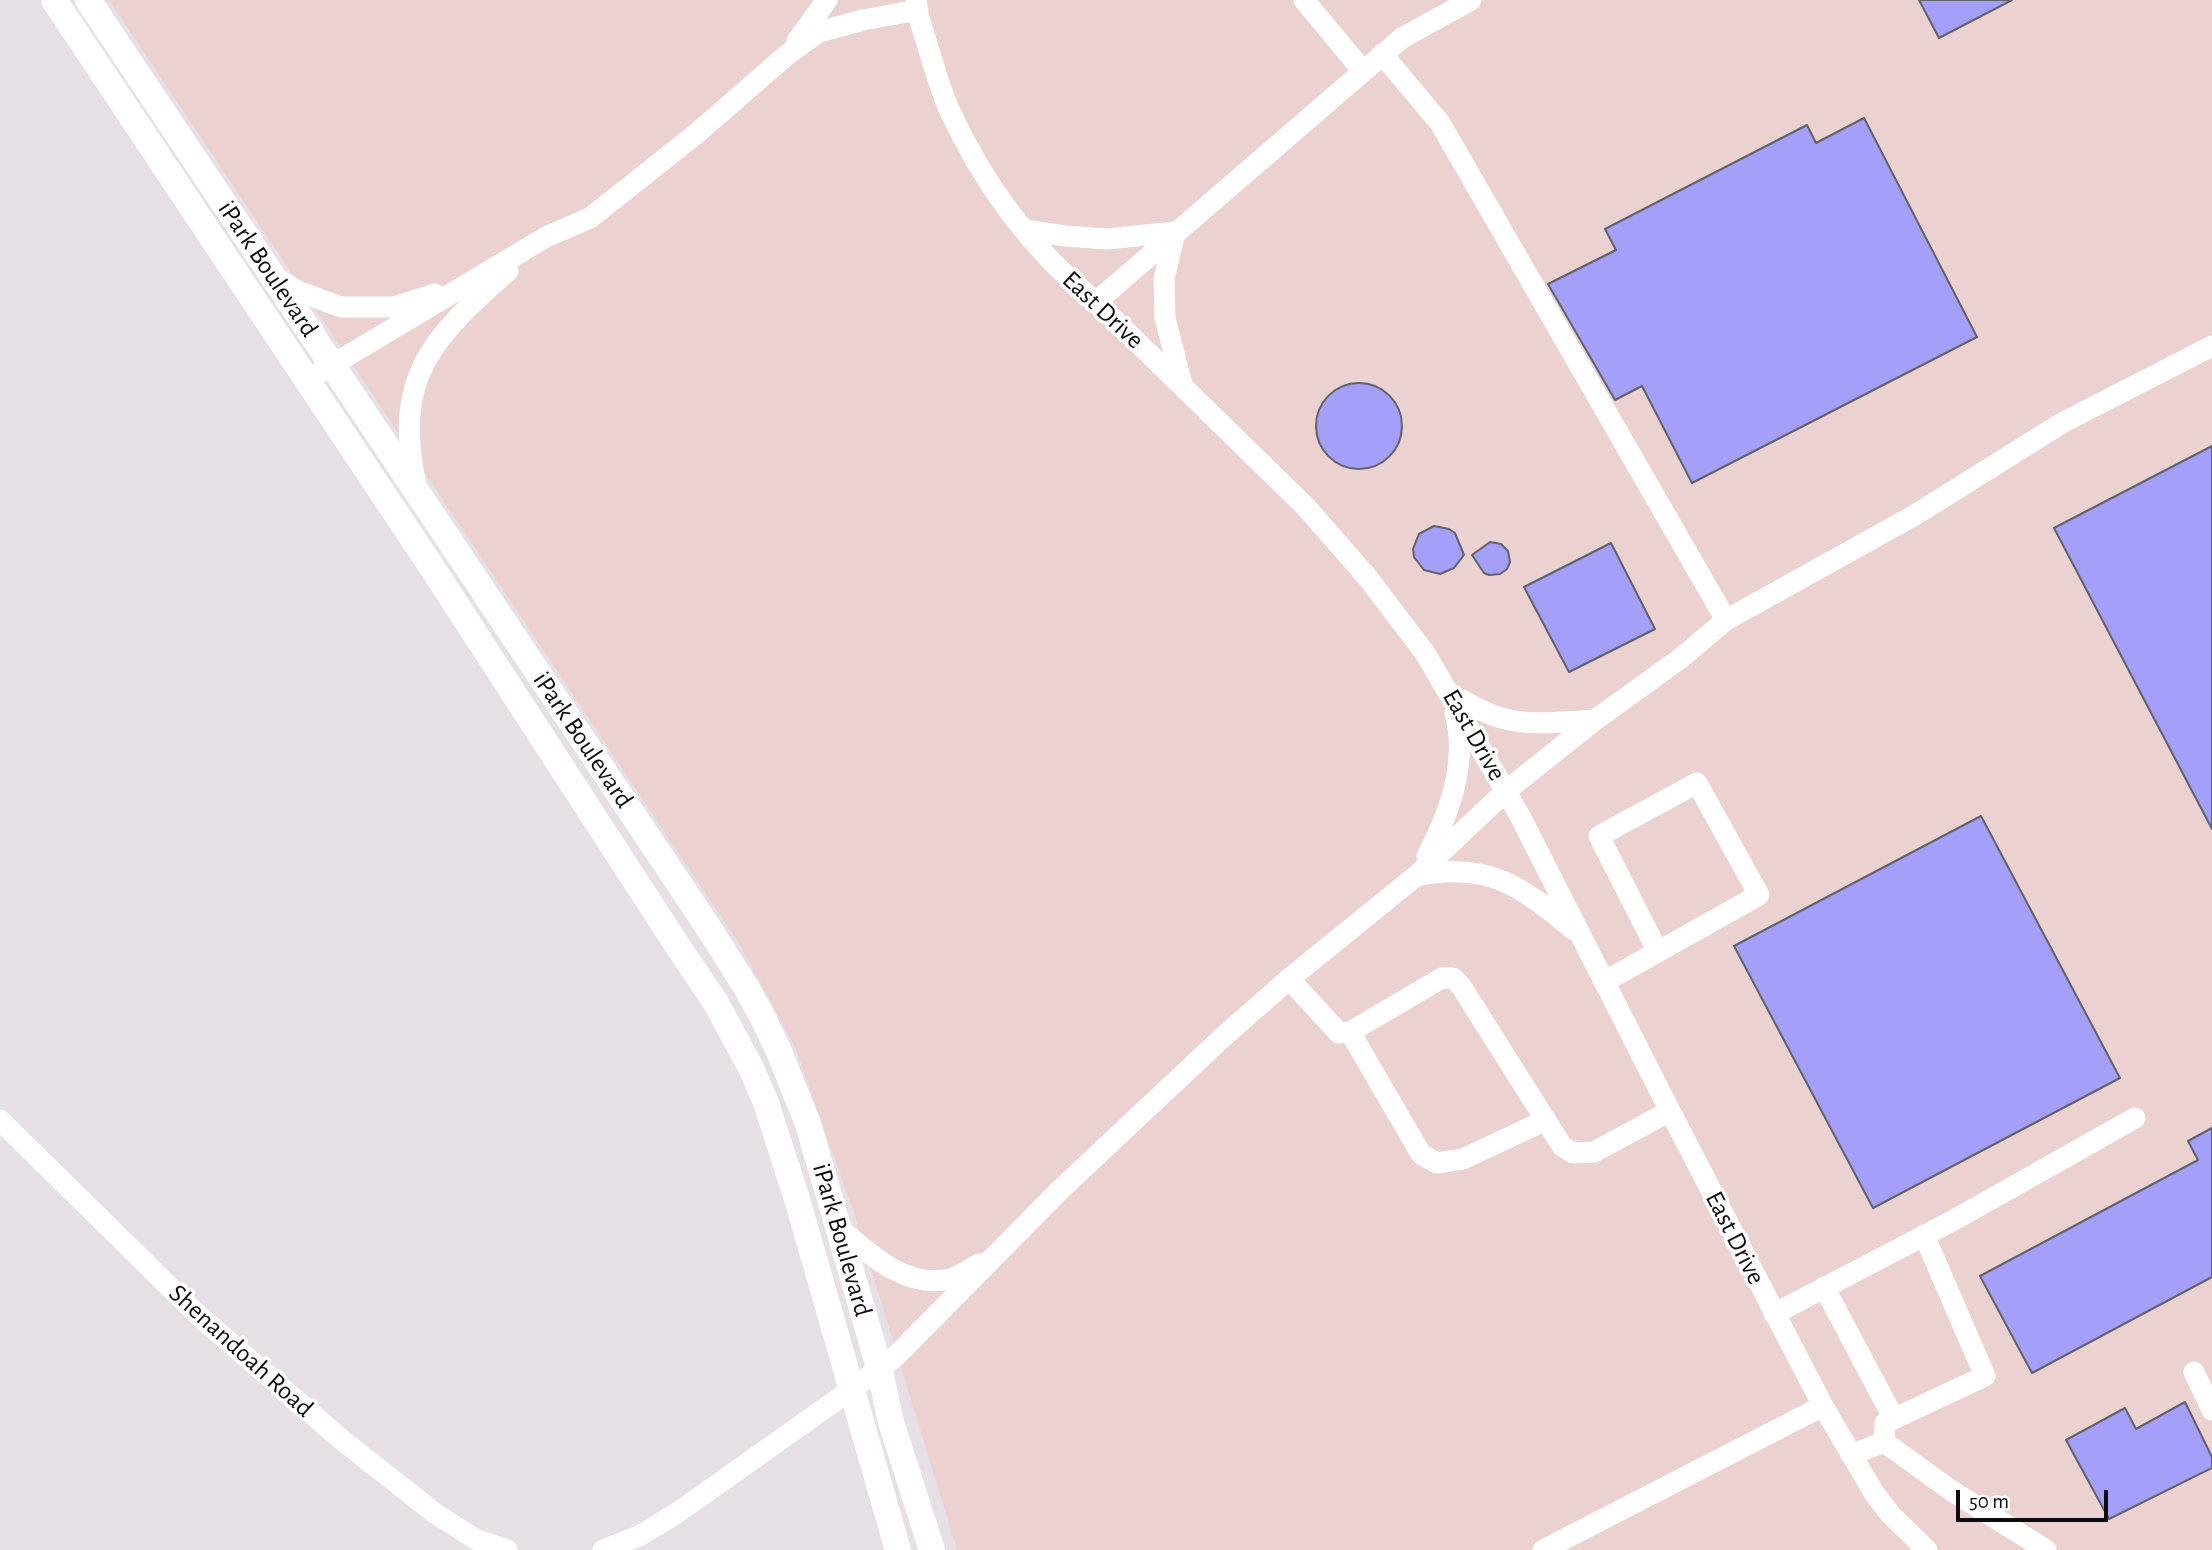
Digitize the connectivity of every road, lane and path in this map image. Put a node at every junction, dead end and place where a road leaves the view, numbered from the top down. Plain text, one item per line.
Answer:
1 (54, 0) edge
2 (88, 0) edge
3 (827, 0) edge
4 (1304, 0) edge
5 (1471, 0) edge
6 (917, 5) edge
7 (788, 54) junction
8 (1382, 54) junction
9 (1363, 71) junction
10 (1024, 230) junction
11 (1175, 232) junction
12 (546, 237) junction
13 (272, 275) junction
14 (467, 284) junction
15 (1096, 302) junction
16 (2212, 346) edge
17 (332, 365) junction
18 (307, 380) junction
19 (1182, 384) junction
20 (417, 491) junction
21 (1726, 620) junction
22 (1450, 694) junction
23 (1595, 720) junction
24 (1506, 790) junction
25 (1416, 876) junction
26 (1580, 934) junction
27 (1658, 951) junction
28 (1289, 979) junction
29 (1604, 982) junction
30 (1350, 1032) junction
31 (1670, 1111) junction
32 (2135, 1118) dead end
33 (0, 1120) edge
34 (1546, 1120) junction
35 (840, 1230) junction
36 (1924, 1235) junction
37 (999, 1253) junction
38 (1824, 1287) junction
39 (1774, 1314) junction
40 (879, 1367) junction
41 (2193, 1372) dead end
42 (852, 1389) junction
43 (1823, 1406) junction
44 (2212, 1410) edge
45 (1894, 1419) junction
46 (1884, 1442) junction
47 (1851, 1455) junction
48 (507, 1550) edge
49 (603, 1550) edge
50 (898, 1550) edge
51 (932, 1550) edge
52 (1543, 1550) edge
53 (1927, 1550) edge
54 (2046, 1550) edge

1 - 18 main road, iPark Boulevard
2 - 13 main road, iPark Boulevard
3 - 7 street
4 - 9 street
5 - 8 street
6 - 7 street
6 - 10 street, East Drive
7 - 12 street
8 - 9 street
8 - 21 street
9 - 11 street
10 - 11 street
10 - 15 street, East Drive
11 - 15 street
11 - 19 street
12 - 14 street
12 - 20 street
13 - 14 street
13 - 17 main road, iPark Boulevard
14 - 17 street
15 - 19 street, East Drive
16 - 21 street
17 - 18 street
17 - 20 main road, iPark Boulevard
18 - 42 main road, iPark Boulevard
19 - 22 street, East Drive
20 - 35 main road, iPark Boulevard
21 - 23 street
22 - 23 street
22 - 24 street, East Drive
22 - 25 street
23 - 24 street
24 - 25 street
24 - 26 street, East Drive
25 - 26 street
25 - 28 street
26 - 29 street, East Drive
27 - 27 street
27 - 29 street
28 - 30 street
28 - 37 street
29 - 31 street, East Drive
30 - 34 street
30 - 34 street
31 - 34 street
31 - 39 street, East Drive
32 - 36 street
33 - 48 street, Shenandoah Road
35 - 37 street
35 - 40 main road, iPark Boulevard
36 - 38 street
36 - 45 street
37 - 40 street
38 - 39 street
38 - 45 street
39 - 43 street, East Drive
40 - 42 street
40 - 51 main road, iPark Boulevard
41 - 44 street
42 - 49 street
42 - 50 main road, iPark Boulevard
43 - 47 street, East Drive
43 - 52 street
45 - 46 street
46 - 47 street
46 - 54 street
47 - 53 street, East Drive

